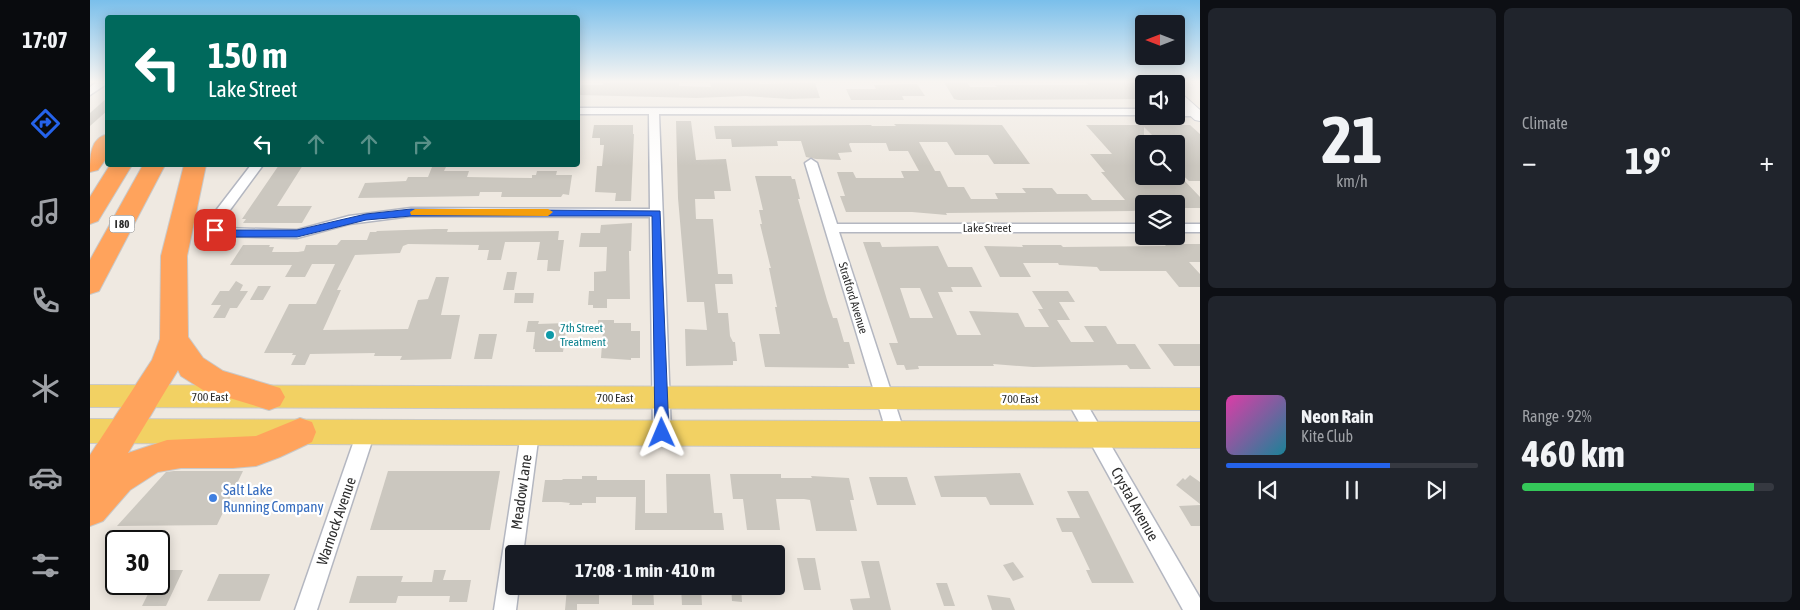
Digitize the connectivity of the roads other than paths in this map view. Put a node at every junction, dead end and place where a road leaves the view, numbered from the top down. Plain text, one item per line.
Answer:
1 (580, 111) edge
2 (654, 111) junction
3 (1135, 112) edge
4 (1185, 113) edge
5 (1198, 114) edge
6 (105, 144) edge
7 (811, 163) dead end
8 (90, 164) edge
9 (120, 167) edge
10 (153, 167) edge
11 (194, 167) edge
12 (255, 167) edge
13 (657, 213) junction
14 (90, 216) edge
15 (831, 228) junction
16 (1135, 228) edge
17 (1185, 228) edge
18 (1200, 228) edge
19 (90, 284) edge
20 (174, 340) junction
21 (90, 396) edge
22 (135, 397) junction
23 (269, 397) junction
24 (661, 398) junction
25 (885, 399) junction
26 (1075, 399) junction
27 (1200, 399) edge
28 (90, 408) edge
29 (90, 423) edge
30 (106, 432) edge
31 (300, 432) junction
32 (366, 432) junction
33 (530, 433) junction
34 (662, 433) junction
35 (896, 434) junction
36 (1095, 434) junction
37 (1200, 435) edge
38 (90, 485) edge
39 (90, 509) edge
40 (306, 610) edge
41 (505, 610) edge
42 (1195, 610) edge

1 - 2 street
2 - 3 street
2 - 13 street
4 - 5 street
6 - 8 highway
7 - 15 street, Stratford Avenue
9 - 14 highway, I 80
10 - 19 highway, I 80
11 - 20 highway
12 - 13 street
13 - 24 street
15 - 16 street, Lake Street
15 - 25 street, Stratford Avenue
17 - 18 street
20 - 22 highway
20 - 23 highway
21 - 22 main road, 700 East
22 - 23 main road, 700 East
22 - 28 main road
22 - 29 main road
22 - 30 highway
23 - 24 main road, 700 East
24 - 25 main road, 700 East
24 - 34 street
25 - 26 main road, 700 East
25 - 35 street, Stratford Avenue
26 - 27 main road, 700 East
26 - 36 street, Crystal Avenue
30 - 31 main road
30 - 38 highway
31 - 32 main road
31 - 39 highway
32 - 33 main road
32 - 40 street, Warnock Avenue
33 - 34 main road
33 - 41 street, Meadow Lane
34 - 35 main road
35 - 36 main road
36 - 37 main road
36 - 42 street, Crystal Avenue

